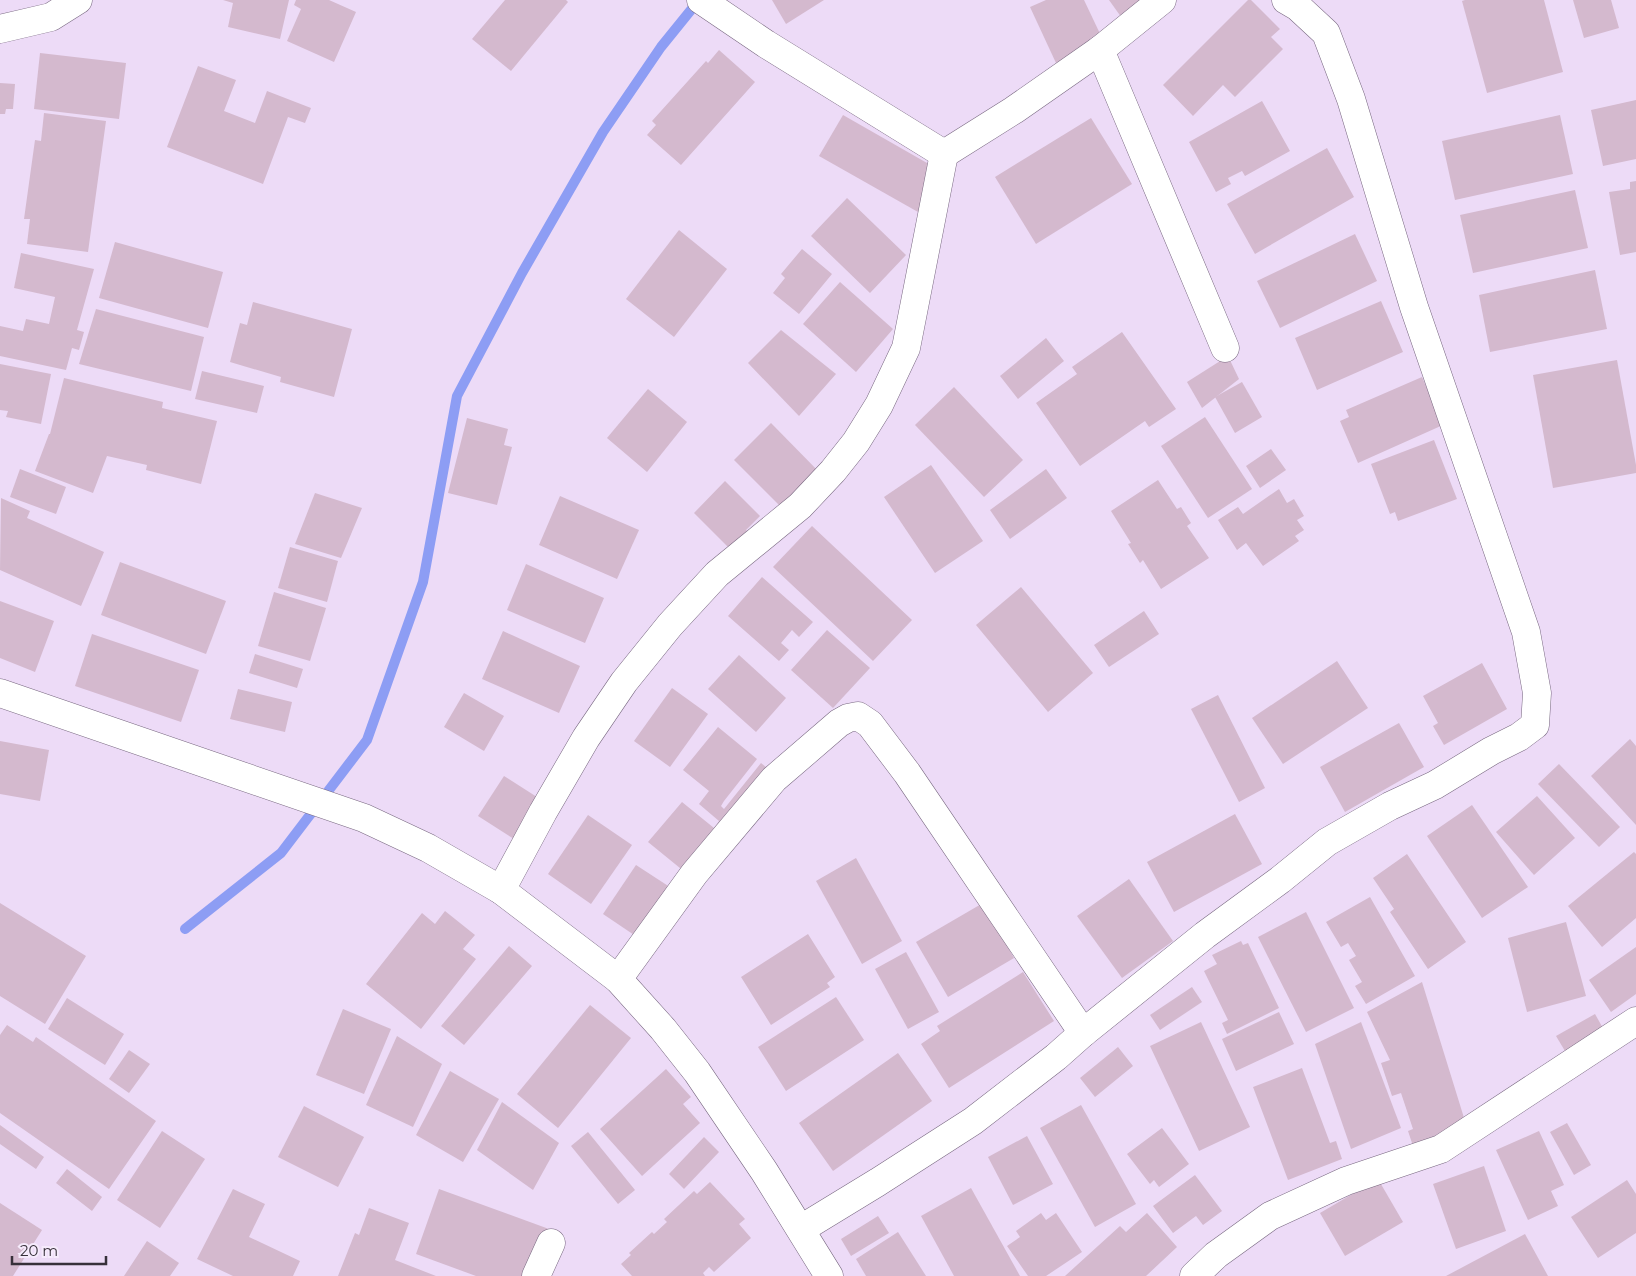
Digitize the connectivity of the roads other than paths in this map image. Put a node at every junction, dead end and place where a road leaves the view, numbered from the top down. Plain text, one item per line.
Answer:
1 (78, 0) edge
2 (701, 0) edge
3 (1162, 0) edge
4 (1286, 0) edge
5 (0, 29) edge
6 (1100, 50) junction
7 (944, 154) junction
8 (1225, 348) dead end
9 (0, 693) edge
10 (501, 890) junction
11 (618, 979) junction
12 (1636, 1021) edge
13 (1083, 1033) junction
14 (801, 1228) junction
15 (551, 1243) dead end
16 (536, 1276) edge
17 (829, 1276) edge
18 (1194, 1276) edge

1 - 5 street
2 - 7 street
3 - 6 street
4 - 13 street
6 - 7 street
6 - 8 street
7 - 10 street
9 - 10 street
10 - 11 street
11 - 13 street
11 - 14 street
12 - 18 street
13 - 14 street
14 - 17 street
15 - 16 street

